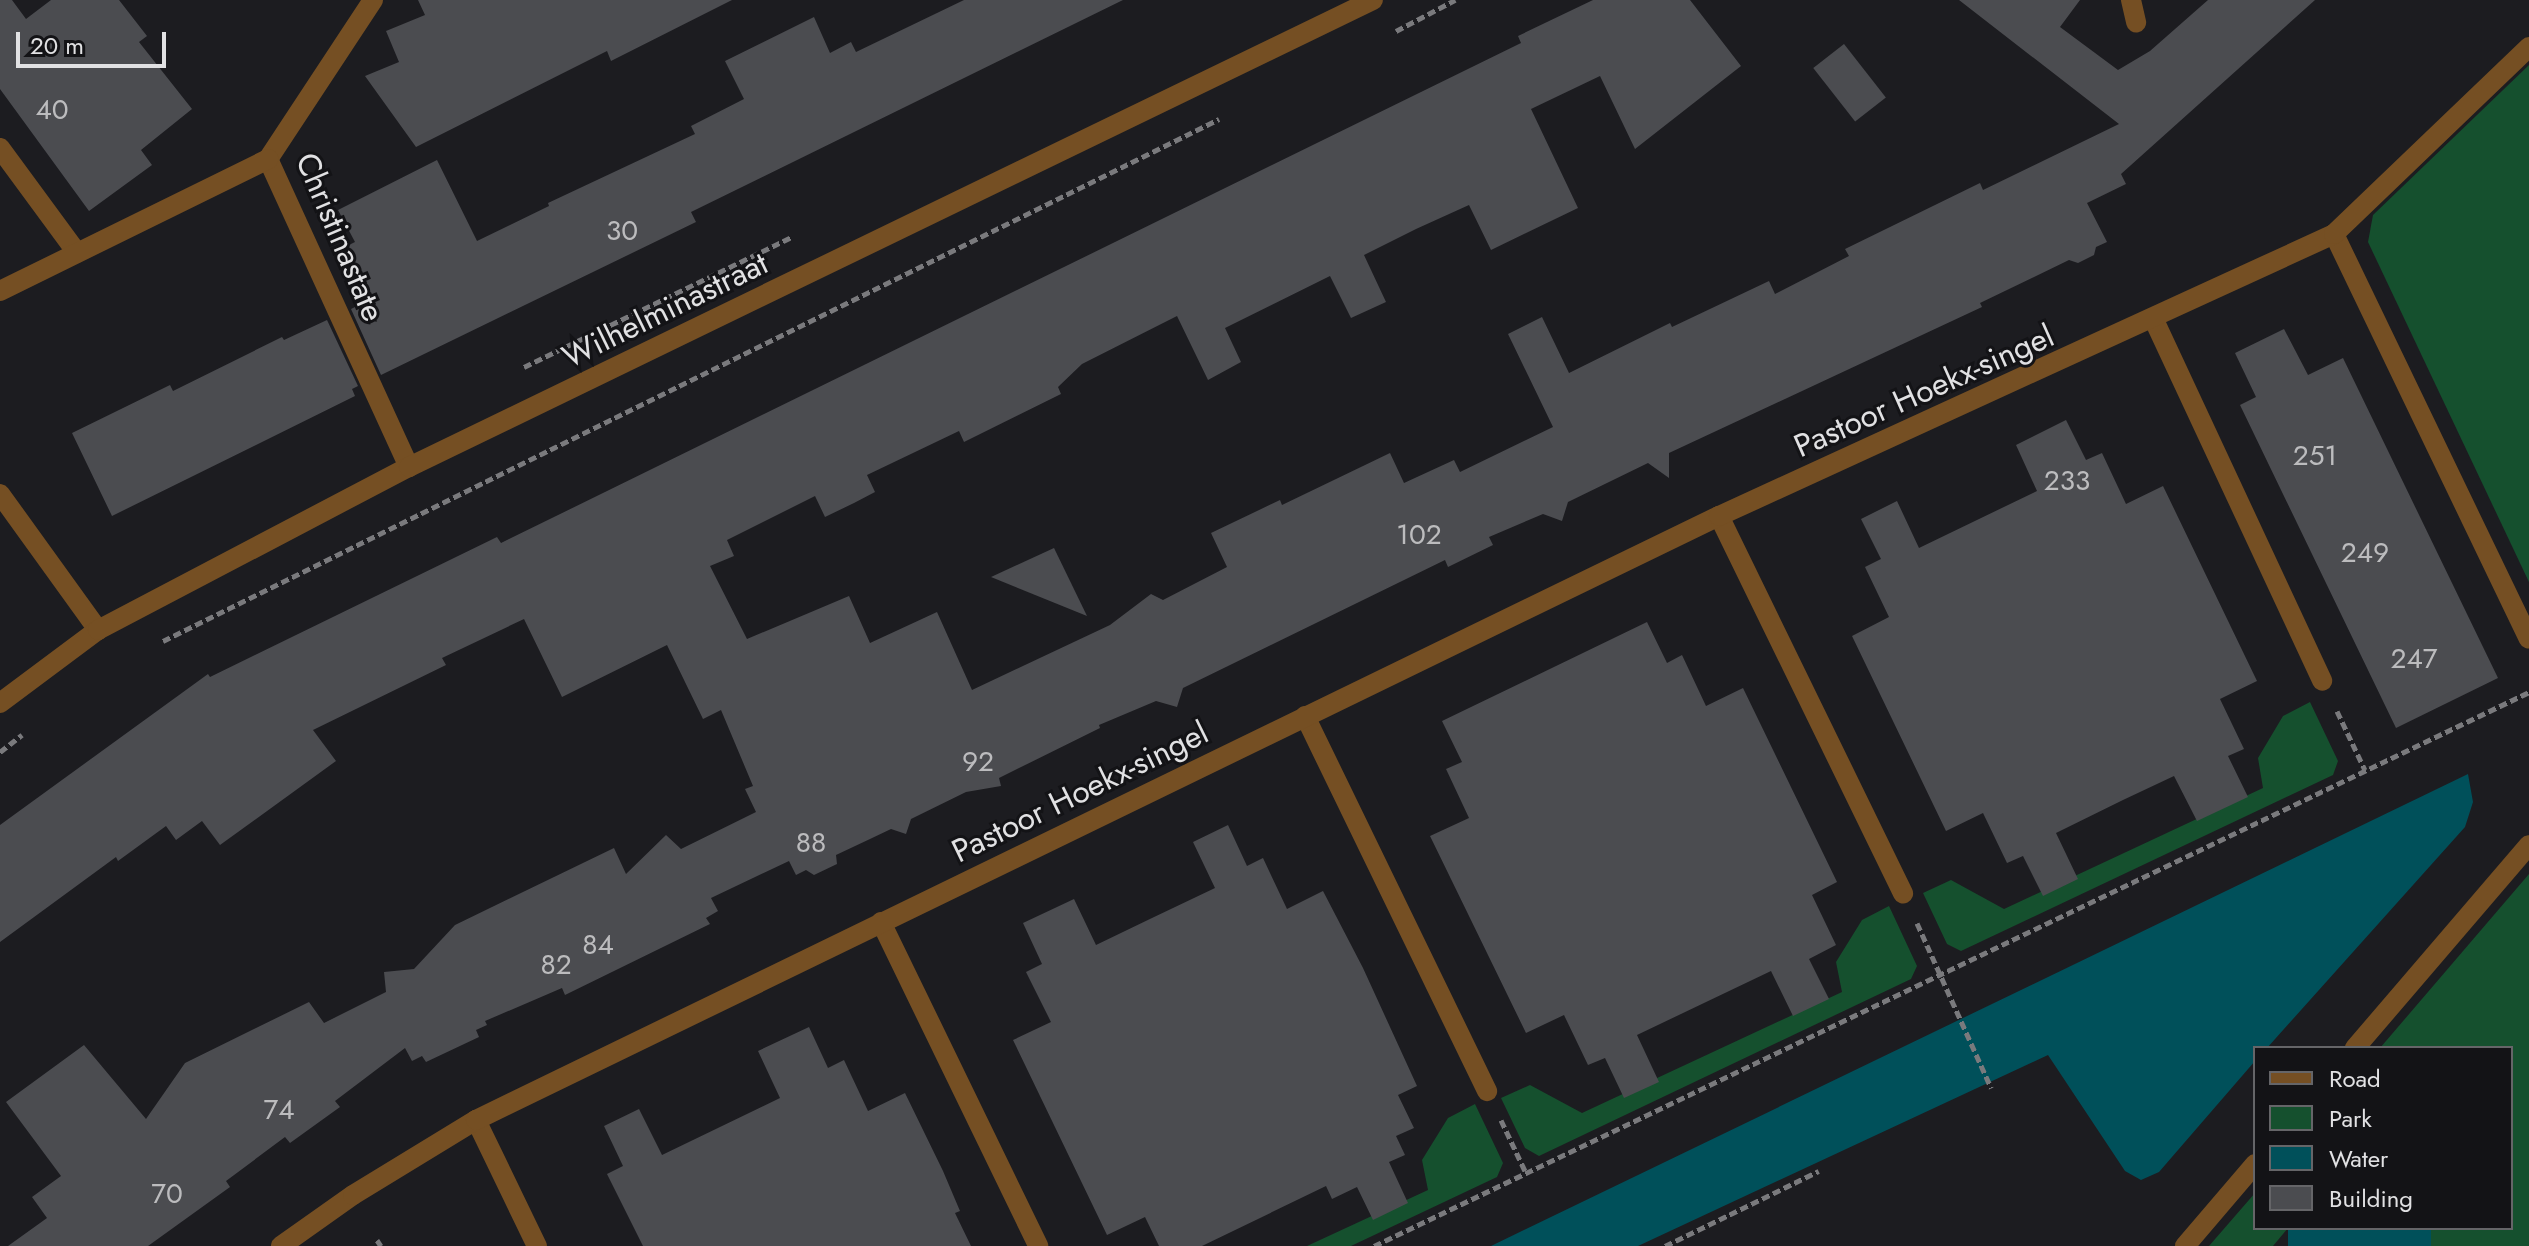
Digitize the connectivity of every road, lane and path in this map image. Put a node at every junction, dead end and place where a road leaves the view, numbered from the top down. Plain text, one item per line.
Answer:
1 (373, 0) edge
2 (1373, 0) edge
3 (1455, 0) edge
4 (2131, 0) edge
5 (2136, 22) dead end
6 (1393, 32) dead end
7 (2529, 47) edge
8 (1228, 115) dead end
9 (0, 148) edge
10 (268, 159) junction
11 (2334, 234) junction
12 (77, 253) junction
13 (0, 291) edge
14 (2154, 320) junction
15 (409, 467) junction
16 (0, 494) edge
17 (1719, 516) junction
18 (98, 630) junction
19 (2529, 639) edge
20 (149, 648) dead end
21 (2322, 681) joint
22 (2529, 692) edge
23 (0, 703) edge
24 (1305, 716) junction
25 (24, 734) dead end
26 (0, 752) edge
27 (2365, 770) junction
28 (2529, 845) edge
29 (1903, 893) joint
30 (881, 922) junction
31 (1941, 974) junction
32 (2357, 1046) edge
33 (1991, 1088) dead end
34 (1487, 1091) joint
35 (476, 1120) junction
36 (2253, 1166) edge
37 (1819, 1171) dead end
38 (1526, 1173) junction
39 (281, 1246) edge
40 (537, 1246) edge
41 (1038, 1246) edge
42 (1374, 1246) edge
43 (1665, 1246) edge
44 (2185, 1246) edge

1 - 10 street, Christinastate
2 - 15 street, Wilhelminastraat
3 - 6 path
4 - 5 street
7 - 11 street, Pastoor Hoekx-singel
8 - 20 path
9 - 12 street
10 - 12 street
10 - 15 street, Christinastate
11 - 14 street, Pastoor Hoekx-singel
11 - 19 street
12 - 13 street
14 - 17 street, Pastoor Hoekx-singel
14 - 21 street
15 - 18 street, Wilhelminastraat
16 - 18 street
17 - 24 street, Pastoor Hoekx-singel
17 - 29 street
18 - 23 street, Wilhelminastraat
21 - 27 path
22 - 27 path
24 - 30 street, Pastoor Hoekx-singel
24 - 34 street
25 - 26 path
27 - 31 path
28 - 32 street
29 - 31 path
30 - 35 street, Pastoor Hoekx-singel
30 - 41 street
31 - 33 path
31 - 38 path
34 - 38 path
35 - 39 street, Pastoor Hoekx-singel
35 - 40 street
36 - 44 street
37 - 43 path
38 - 42 path

